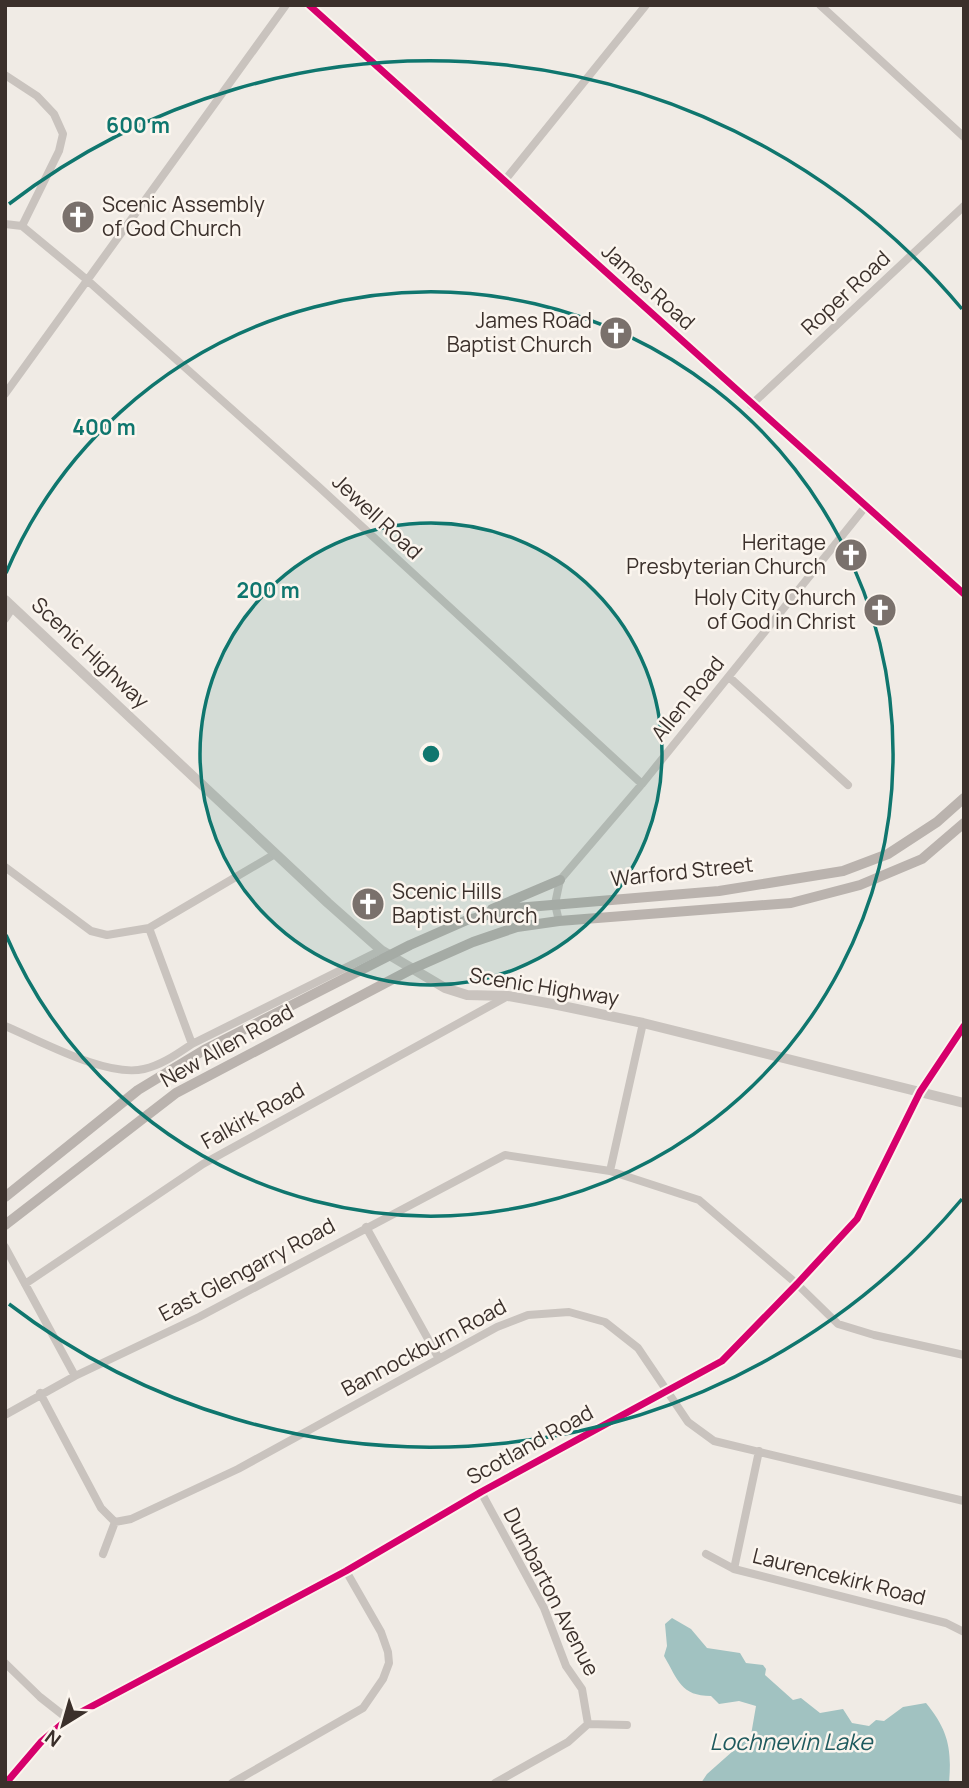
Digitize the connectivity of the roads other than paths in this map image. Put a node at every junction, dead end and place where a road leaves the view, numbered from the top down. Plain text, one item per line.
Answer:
1 (286, 5) edge
2 (309, 5) edge
3 (646, 5) edge
4 (820, 5) edge
5 (5, 75) edge
6 (964, 137) edge
7 (505, 180) junction
8 (964, 206) edge
9 (5, 224) edge
10 (22, 226) junction
11 (86, 279) junction
12 (5, 394) edge
13 (751, 405) junction
14 (866, 506) junction
15 (964, 594) edge
16 (9, 604) edge
17 (5, 619) edge
18 (729, 677) junction
19 (642, 784) junction
20 (848, 785) dead end
21 (964, 798) edge
22 (964, 823) edge
23 (275, 854) junction
24 (5, 867) edge
25 (560, 880) junction
26 (555, 904) junction
27 (477, 916) junction
28 (559, 920) junction
29 (149, 928) junction
30 (386, 953) junction
31 (412, 969) junction
32 (508, 996) junction
33 (643, 1023) junction
34 (5, 1026) edge
35 (964, 1026) edge
36 (192, 1044) junction
37 (920, 1092) junction
38 (964, 1103) edge
39 (610, 1171) junction
40 (5, 1197) edge
41 (5, 1226) edge
42 (366, 1227) junction
43 (5, 1247) edge
44 (25, 1284) junction
45 (797, 1284) junction
46 (964, 1355) edge
47 (438, 1357) junction
48 (75, 1376) junction
49 (667, 1389) junction
50 (40, 1393) junction
51 (5, 1415) edge
52 (759, 1451) junction
53 (481, 1492) junction
54 (964, 1501) edge
55 (115, 1522) junction
56 (103, 1553) dead end
57 (706, 1554) dead end
58 (734, 1569) junction
59 (346, 1571) junction
60 (964, 1632) edge
61 (5, 1663) edge
62 (68, 1719) junction
63 (588, 1724) junction
64 (627, 1725) dead end
65 (6, 1783) edge
66 (232, 1783) edge
67 (495, 1783) edge

1 - 11 street
2 - 7 main road, James Road
3 - 7 street
4 - 6 street
5 - 10 street
7 - 13 main road, James Road
8 - 13 street, Roper Road
9 - 10 street
10 - 11 street, Jewell Road
11 - 12 street
11 - 19 street, Jewell Road
13 - 14 main road, James Road
14 - 15 main road, James Road
14 - 18 street, Allen Road
16 - 17 street
16 - 23 street, Scenic Highway
18 - 19 street, Allen Road
18 - 20 street
19 - 25 street, Allen Road
21 - 26 main road, Warford Street
22 - 28 main road, Warford Street
23 - 29 street
23 - 30 street, Scenic Highway
24 - 29 street
25 - 26 street, Allen Road
25 - 27 main road
26 - 27 main road, Warford Street
26 - 28 street, Allen Road
27 - 30 main road, Warford Street
28 - 31 main road, Warford Street
29 - 36 street
30 - 31 street, Scenic Highway
30 - 36 street
30 - 40 main road, New Allen Road
31 - 32 street, Scenic Highway
31 - 41 main road, New Allen Road
32 - 33 street, Scenic Highway
32 - 44 street, Falkirk Road
33 - 37 street, Scenic Highway
33 - 39 street
34 - 36 street
35 - 37 street, Scotland Road
37 - 38 street, Scenic Highway
37 - 45 street, Scotland Road
39 - 42 street, East Glengarry Road
39 - 45 street
42 - 47 street
42 - 48 street, East Glengarry Road
43 - 44 street
44 - 48 street
45 - 46 street
45 - 49 street, Scotland Road
47 - 49 street, Bannockburn Road
47 - 55 street, Bannockburn Road
48 - 50 street, East Glengarry Road
49 - 52 street, Bannockburn Road
49 - 53 street, Scotland Road
50 - 51 street, East Glengarry Road
50 - 55 street
52 - 54 street, Bannockburn Road
52 - 58 street
53 - 59 street, Scotland Road
53 - 63 street, Dumbarton Avenue
55 - 56 street
57 - 58 street, Laurencekirk Road
58 - 60 street, Laurencekirk Road
59 - 62 street, Scotland Road
59 - 66 street
61 - 62 street
62 - 65 street, Scotland Road
63 - 64 street
63 - 67 street

